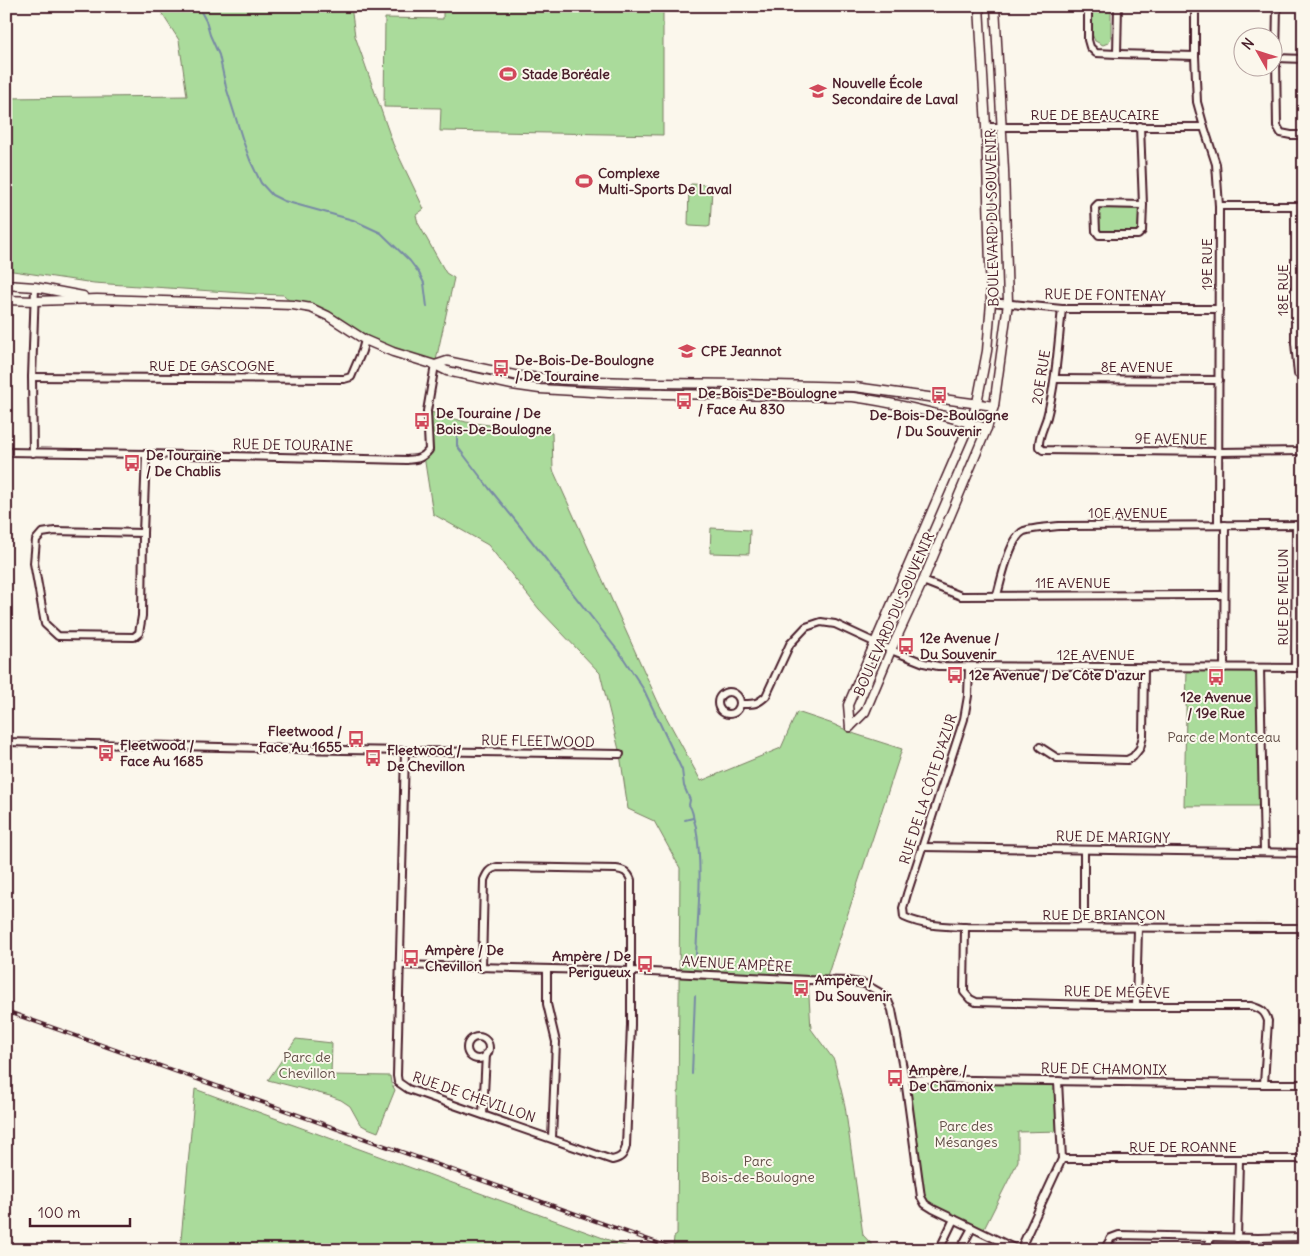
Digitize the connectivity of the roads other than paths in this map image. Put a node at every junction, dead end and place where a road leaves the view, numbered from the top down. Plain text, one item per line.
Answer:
1 (979, 6) edge
2 (995, 6) edge
3 (1088, 6) edge
4 (1118, 6) edge
5 (1195, 6) edge
6 (1277, 6) edge
7 (1277, 28) edge
8 (1117, 54) junction
9 (1195, 56) junction
10 (1282, 58) edge
11 (1304, 59) edge
12 (1276, 78) edge
13 (1140, 126) junction
14 (1204, 127) junction
15 (986, 128) junction
16 (1002, 128) junction
17 (1304, 135) edge
18 (1143, 205) junction
19 (1219, 206) junction
20 (1295, 206) junction
21 (1304, 206) edge
22 (6, 285) edge
23 (35, 287) junction
24 (97, 299) junction
25 (6, 300) edge
26 (35, 301) junction
27 (991, 302) junction
28 (1008, 303) junction
29 (1062, 309) junction
30 (1219, 309) junction
31 (365, 340) junction
32 (435, 365) junction
33 (1298, 374) dead end
34 (32, 377) junction
35 (1055, 379) junction
36 (1219, 380) junction
37 (977, 403) junction
38 (994, 406) junction
39 (970, 423) junction
40 (987, 428) junction
41 (1040, 447) joint
42 (1304, 451) edge
43 (6, 452) edge
44 (1219, 452) junction
45 (33, 453) junction
46 (146, 454) junction
47 (1222, 525) junction
48 (1304, 525) edge
49 (1296, 526) junction
50 (143, 533) junction
51 (924, 581) junction
52 (1224, 595) junction
53 (997, 596) junction
54 (876, 642) junction
55 (892, 650) junction
56 (969, 667) junction
57 (1144, 668) junction
58 (1224, 668) junction
59 (1260, 668) junction
60 (1295, 668) junction
61 (1304, 668) edge
62 (740, 704) dead end
63 (6, 742) edge
64 (1040, 747) dead end
65 (405, 751) junction
66 (620, 754) dead end
67 (922, 847) junction
68 (1084, 850) junction
69 (1264, 852) junction
70 (1304, 853) edge
71 (904, 917) joint
72 (965, 927) junction
73 (1084, 927) junction
74 (1138, 928) junction
75 (1304, 928) edge
76 (400, 965) junction
77 (482, 968) junction
78 (547, 970) junction
79 (631, 971) junction
80 (1136, 1006) junction
81 (486, 1054) dead end
82 (905, 1079) junction
83 (1058, 1081) junction
84 (1264, 1084) junction
85 (1304, 1084) edge
86 (483, 1114) junction
87 (552, 1138) junction
88 (1062, 1159) junction
89 (1304, 1159) edge
90 (1239, 1160) junction
91 (954, 1219) junction
92 (972, 1228) junction
93 (1209, 1237) junction
94 (1304, 1237) edge
95 (1238, 1238) junction
96 (1258, 1238) junction
97 (939, 1250) edge
98 (960, 1250) edge
99 (1019, 1250) edge
100 (1104, 1250) edge
101 (1210, 1250) edge
102 (1255, 1250) edge

1 - 15 street, BOULEVARD DU SOUVENIR
2 - 16 street, BOULEVARD DU SOUVENIR
3 - 8 street
4 - 8 street
5 - 9 street, 19E RUE
6 - 7 street
8 - 9 street
9 - 14 street, 19E RUE
10 - 11 street
12 - 17 street
13 - 14 street, RUE DE BEAUCAIRE
13 - 16 street, RUE DE BEAUCAIRE
13 - 18 street
14 - 19 street, 19E RUE
15 - 16 street, RUE DE BEAUCAIRE
15 - 27 street, BOULEVARD DU SOUVENIR
16 - 28 street, BOULEVARD DU SOUVENIR
18 - 18 street
19 - 20 street
19 - 30 street, 19E RUE
20 - 21 street
20 - 33 street, 18E RUE
22 - 23 street
23 - 24 street
23 - 26 street
24 - 26 street
24 - 31 street
25 - 26 street
26 - 34 street
27 - 28 street, RUE DE FONTENAY
27 - 37 street, BOULEVARD DU SOUVENIR
28 - 29 street, RUE DE FONTENAY
28 - 38 street, BOULEVARD DU SOUVENIR
29 - 30 street, RUE DE FONTENAY
29 - 35 street, 20E RUE
30 - 36 street, 19E RUE
31 - 32 street
31 - 34 street, RUE DE GASCOGNE
32 - 37 street
32 - 39 street
32 - 46 street, RUE DE TOURAINE
34 - 45 street
35 - 36 street, 8E AVENUE
35 - 41 street, 20E RUE
36 - 44 street, 19E RUE
37 - 38 street
37 - 39 street, BOULEVARD DU SOUVENIR
38 - 40 street, BOULEVARD DU SOUVENIR
39 - 40 street
39 - 54 street, BOULEVARD DU SOUVENIR
40 - 51 street, BOULEVARD DU SOUVENIR
41 - 44 street, 9E AVENUE
42 - 44 street, 9E AVENUE
43 - 45 street, RUE DE TOURAINE
44 - 47 street, 19E RUE
45 - 46 street, RUE DE TOURAINE
46 - 50 street
47 - 49 street, 10E AVENUE
47 - 52 street, 19E RUE
47 - 53 street, 10E AVENUE
48 - 49 street, 10E AVENUE
49 - 60 street, RUE DE MELUN
50 - 50 street
51 - 53 street, 11E AVENUE
51 - 55 street, BOULEVARD DU SOUVENIR
52 - 53 street, 11E AVENUE
52 - 58 street, 19E RUE
54 - 55 street, 12E AVENUE
54 - 55 street, BOULEVARD DU SOUVENIR
54 - 62 street, 12E AVENUE
55 - 56 street, 12E AVENUE
56 - 57 street, 12E AVENUE
56 - 67 street, RUE DE LA CÔTE D'AZUR
57 - 58 street, 12E AVENUE
57 - 64 street
58 - 59 street, 12E AVENUE
59 - 60 street, 12E AVENUE
59 - 69 street
60 - 61 street, 12E AVENUE
63 - 65 street, RUE FLEETWOOD
65 - 66 street, RUE FLEETWOOD
65 - 76 street, RUE DE CHEVILLON
67 - 68 street, RUE DE MARIGNY
67 - 71 street, RUE DE LA CÔTE D'AZUR
68 - 69 street, RUE DE MARIGNY
68 - 73 street
69 - 70 street, RUE DE MARIGNY
71 - 72 street, RUE DE BRIANÇON
72 - 73 street, RUE DE BRIANÇON
72 - 80 street, RUE DE MÉGÈVE
73 - 74 street, RUE DE BRIANÇON
74 - 75 street, RUE DE BRIANÇON
74 - 80 street
76 - 77 street, AVENUE AMPÈRE
76 - 86 street, RUE DE CHEVILLON
77 - 78 street, AVENUE AMPÈRE
77 - 79 street
78 - 79 street, AVENUE AMPÈRE
78 - 87 street
79 - 82 street, AVENUE AMPÈRE
79 - 87 street, RUE DE CHEVILLON
80 - 84 street, RUE DE MÉGÈVE
81 - 86 street
82 - 83 street, RUE DE CHAMONIX
82 - 91 street, AVENUE AMPÈRE
83 - 84 street, RUE DE CHAMONIX
83 - 88 street
84 - 85 street, RUE DE CHAMONIX
86 - 87 street, RUE DE CHEVILLON
88 - 90 street, RUE DE ROANNE
88 - 99 street
89 - 90 street, RUE DE ROANNE
90 - 95 street
91 - 92 street, AVENUE AMPÈRE
91 - 97 street
92 - 98 street
92 - 99 street, AVENUE AMPÈRE
93 - 95 street
93 - 100 street
93 - 101 street
94 - 96 street
95 - 96 street
96 - 102 street

